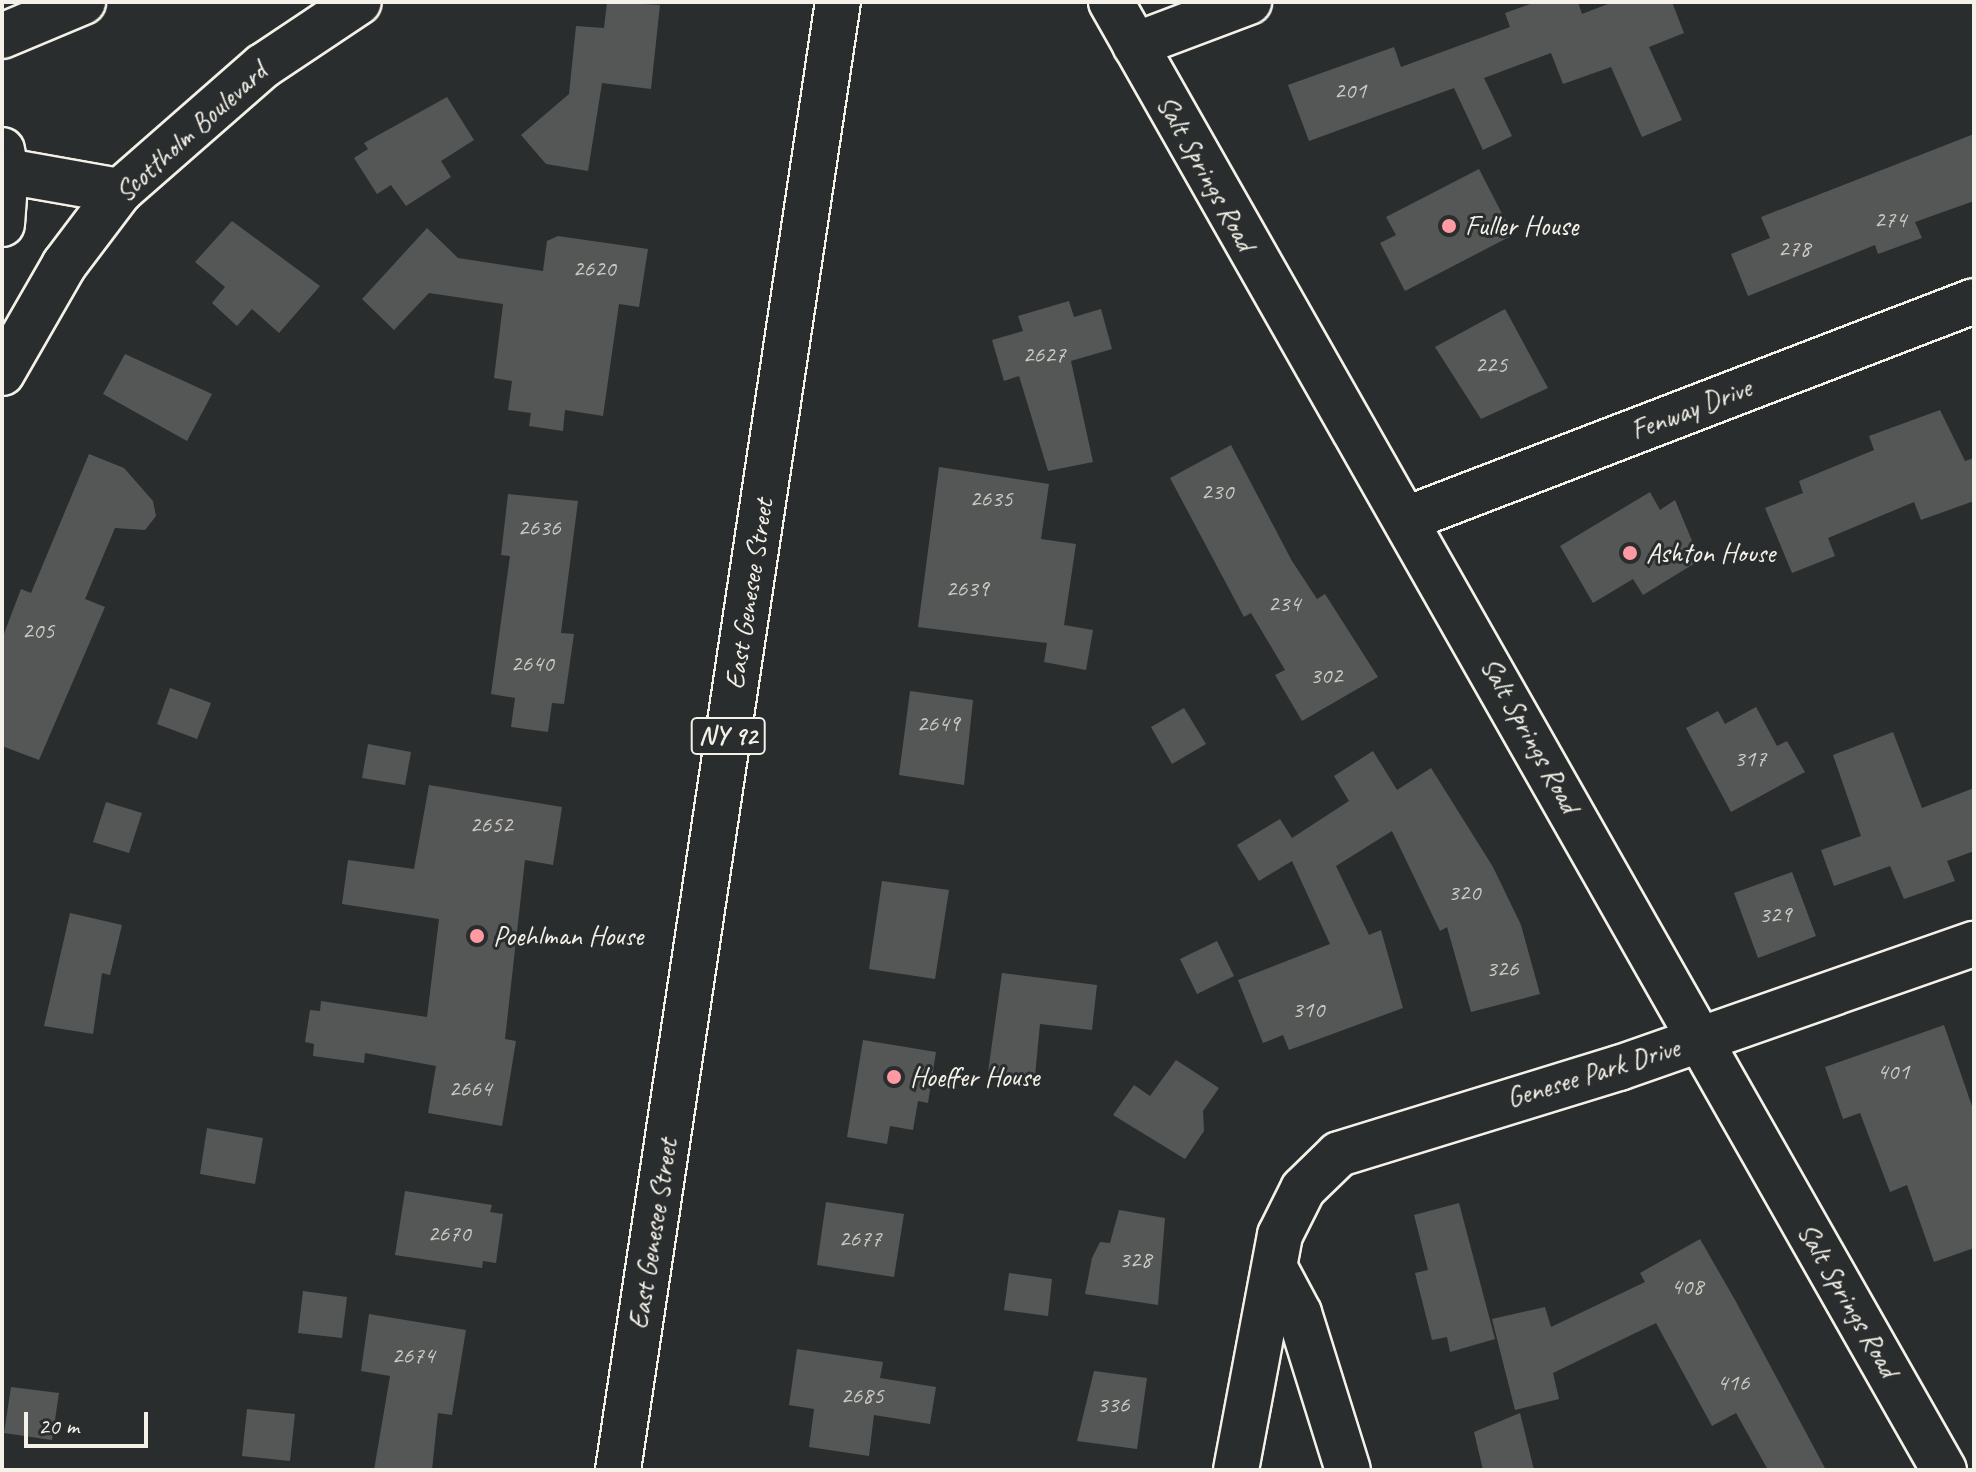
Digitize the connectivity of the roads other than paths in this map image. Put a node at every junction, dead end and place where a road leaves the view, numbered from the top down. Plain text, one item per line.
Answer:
1 (83, 2) edge
2 (359, 2) edge
3 (838, 2) edge
4 (1111, 2) edge
5 (1249, 2) edge
6 (2, 36) edge
7 (1135, 45) junction
8 (4, 161) edge
9 (120, 191) junction
10 (2, 224) edge
11 (1974, 301) edge
12 (2, 373) edge
13 (1409, 518) junction
14 (1974, 944) edge
15 (1700, 1040) junction
16 (1275, 1268) junction
17 (618, 1470) edge
18 (1236, 1470) edge
19 (1348, 1470) edge
20 (1944, 1470) edge

1 - 6 street
2 - 9 street, Scottholm Boulevard
3 - 17 street, East Genesee Street / NY 92
4 - 7 street, Salt Springs Road
5 - 7 street
7 - 13 street, Salt Springs Road
8 - 9 street
8 - 10 street
9 - 12 street, Scottholm Boulevard
11 - 13 street, Fenway Drive
13 - 15 street, Salt Springs Road
14 - 15 street, Genesee Park Drive
15 - 16 street, Genesee Park Drive
15 - 20 street, Salt Springs Road
16 - 18 street, Genesee Park Drive
16 - 19 street

